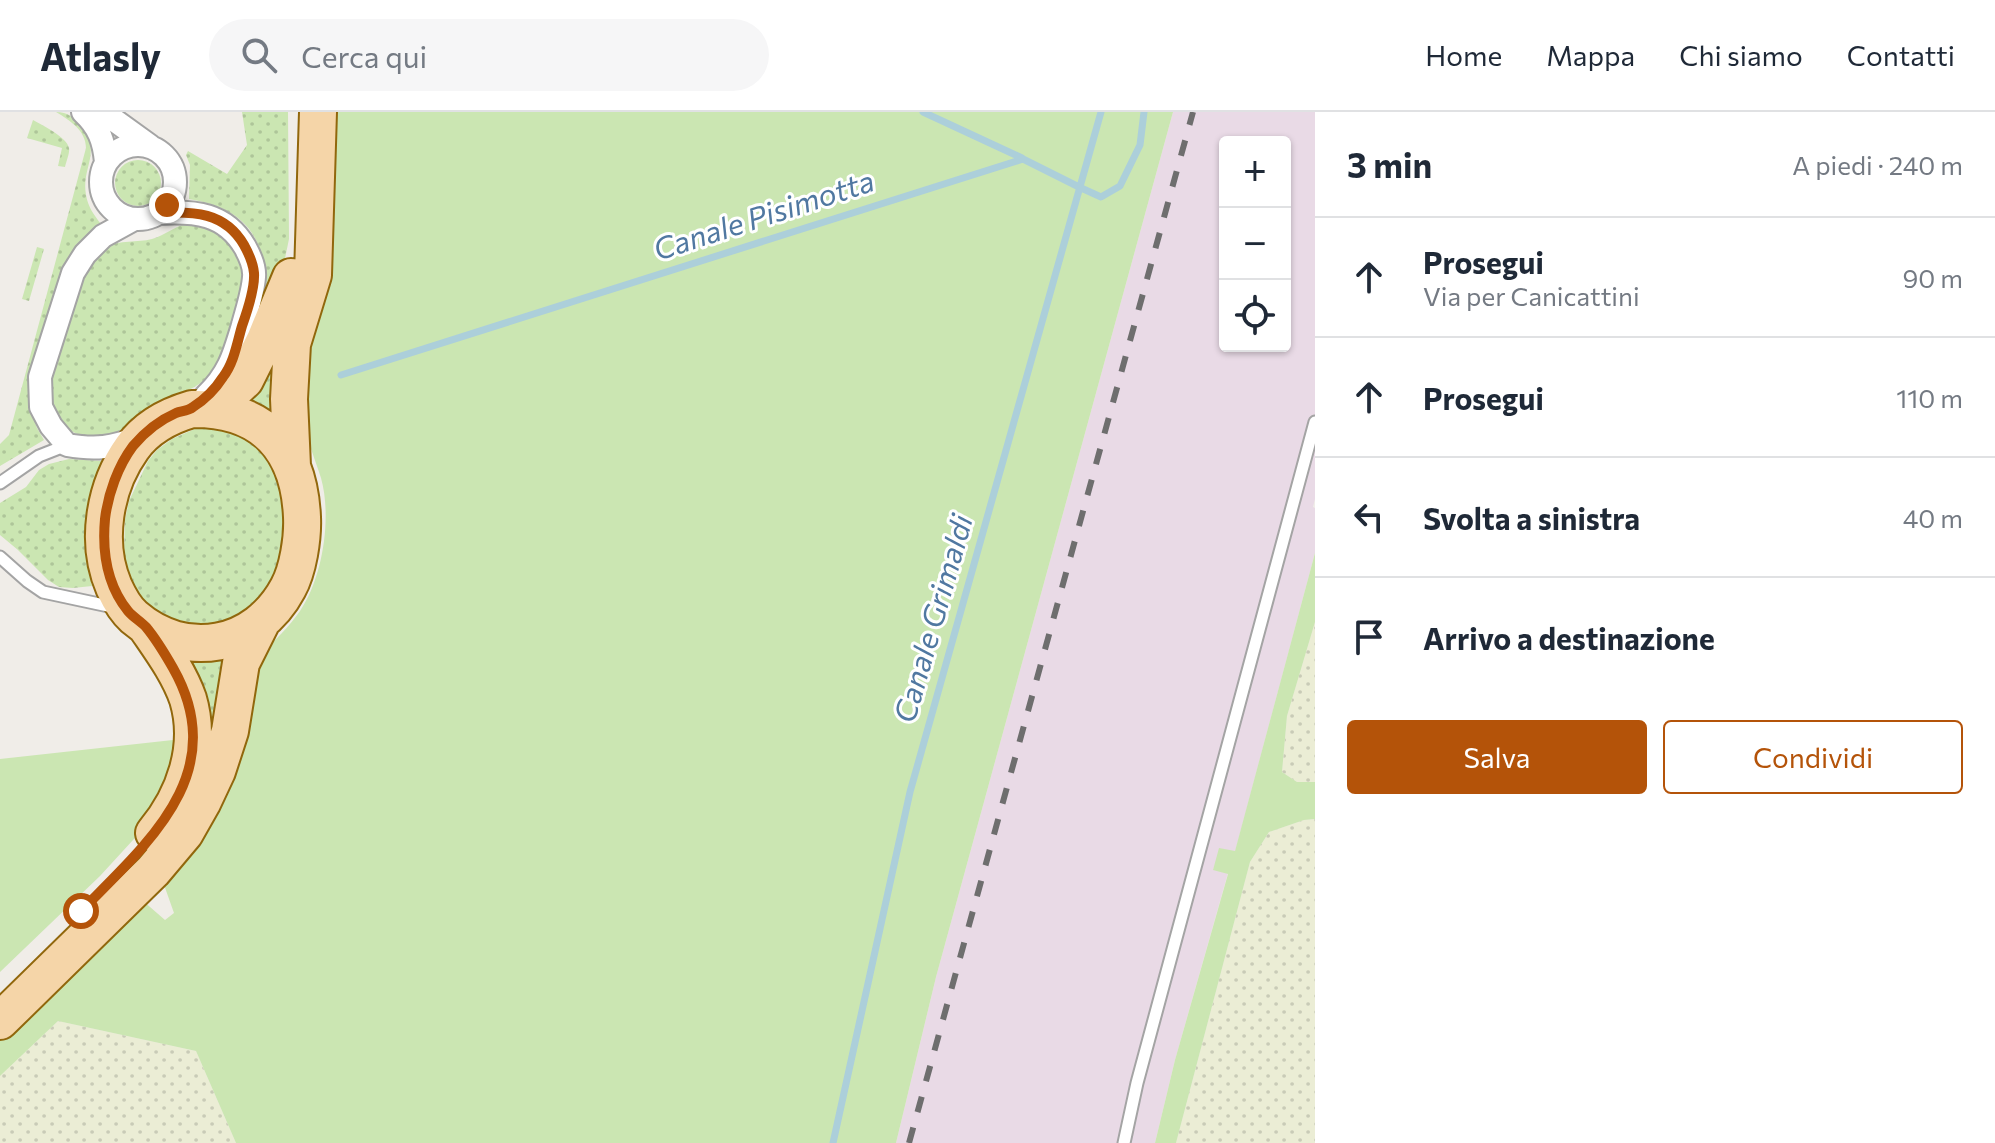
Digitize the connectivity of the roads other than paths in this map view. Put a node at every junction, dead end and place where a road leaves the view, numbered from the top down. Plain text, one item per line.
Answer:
1 (83, 112) edge
2 (103, 112) edge
3 (298, 112) edge
4 (318, 112) edge
5 (150, 146) junction
6 (106, 162) junction
7 (159, 213) junction
8 (134, 219) junction
9 (203, 409) junction
10 (1315, 422) edge
11 (143, 435) junction
12 (67, 445) junction
13 (292, 467) junction
14 (0, 483) edge
15 (0, 557) edge
16 (138, 620) junction
17 (262, 621) junction
18 (0, 990) edge
19 (0, 1021) edge
20 (1124, 1143) edge

1 - 6 street
2 - 5 street
3 - 9 main road
4 - 13 main road
5 - 6 street
5 - 7 street
6 - 8 street
7 - 8 street
7 - 9 street
8 - 12 street
9 - 11 main road
9 - 13 main road
10 - 20 lane
11 - 12 street
11 - 16 main road
12 - 14 lane
13 - 17 main road
15 - 16 lane
16 - 17 main road
16 - 18 main road
17 - 19 main road

